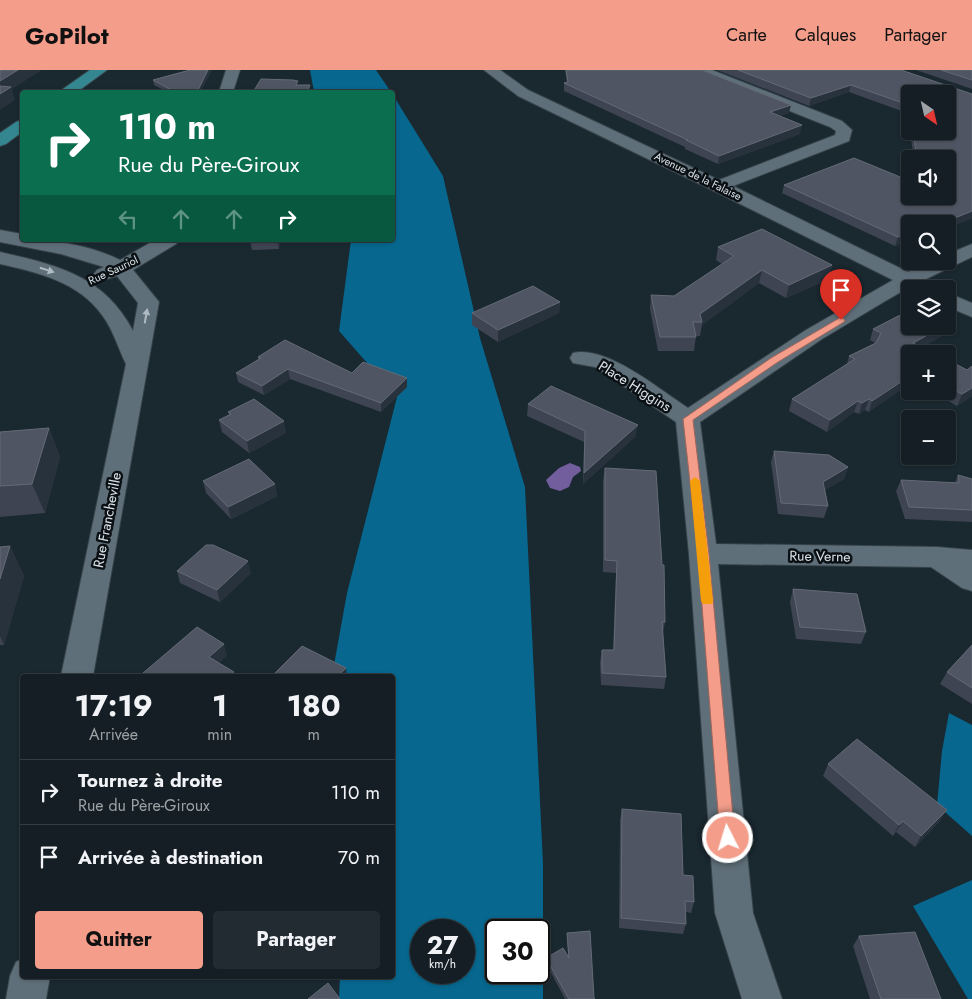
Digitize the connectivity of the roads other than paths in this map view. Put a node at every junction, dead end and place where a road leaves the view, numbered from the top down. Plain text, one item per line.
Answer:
1 (100, 70) edge
2 (233, 70) edge
3 (491, 70) edge
4 (699, 70) edge
5 (71, 90) edge
6 (227, 90) edge
7 (20, 126) edge
8 (0, 141) edge
9 (718, 186) junction
10 (0, 236) edge
11 (20, 240) edge
12 (27, 242) edge
13 (165, 242) edge
14 (972, 250) edge
15 (956, 257) edge
16 (0, 258) edge
17 (120, 268) junction
18 (935, 270) edge
19 (909, 280) edge
20 (922, 280) edge
21 (82, 284) junction
22 (901, 293) edge
23 (956, 303) edge
24 (972, 311) edge
25 (581, 358) dead end
26 (138, 364) junction
27 (688, 419) junction
28 (703, 554) junction
29 (937, 557) junction
30 (972, 560) edge
31 (972, 581) edge
32 (77, 674) edge
33 (29, 979) edge
34 (26, 999) edge
35 (762, 999) edge

1 - 5 main road
2 - 6 street
3 - 9 street, Avenue de la Falaise
4 - 9 street
7 - 8 main road
9 - 19 street, Avenue de la Falaise
10 - 11 street
12 - 17 street
13 - 17 street, Rue Sauriol
14 - 15 street
16 -> 21 street
17 - 21 street, Rue Sauriol
26 -> 17 street, Rue Francheville
18 - 20 street
21 - 26 street
22 - 27 street
23 - 24 street
25 - 27 street, Place Higgins
26 - 32 street, Rue Francheville
27 - 28 street
28 - 29 street, Rue Verne
28 - 35 street
29 - 30 street, Rue Verne
29 - 31 street
33 - 34 street

